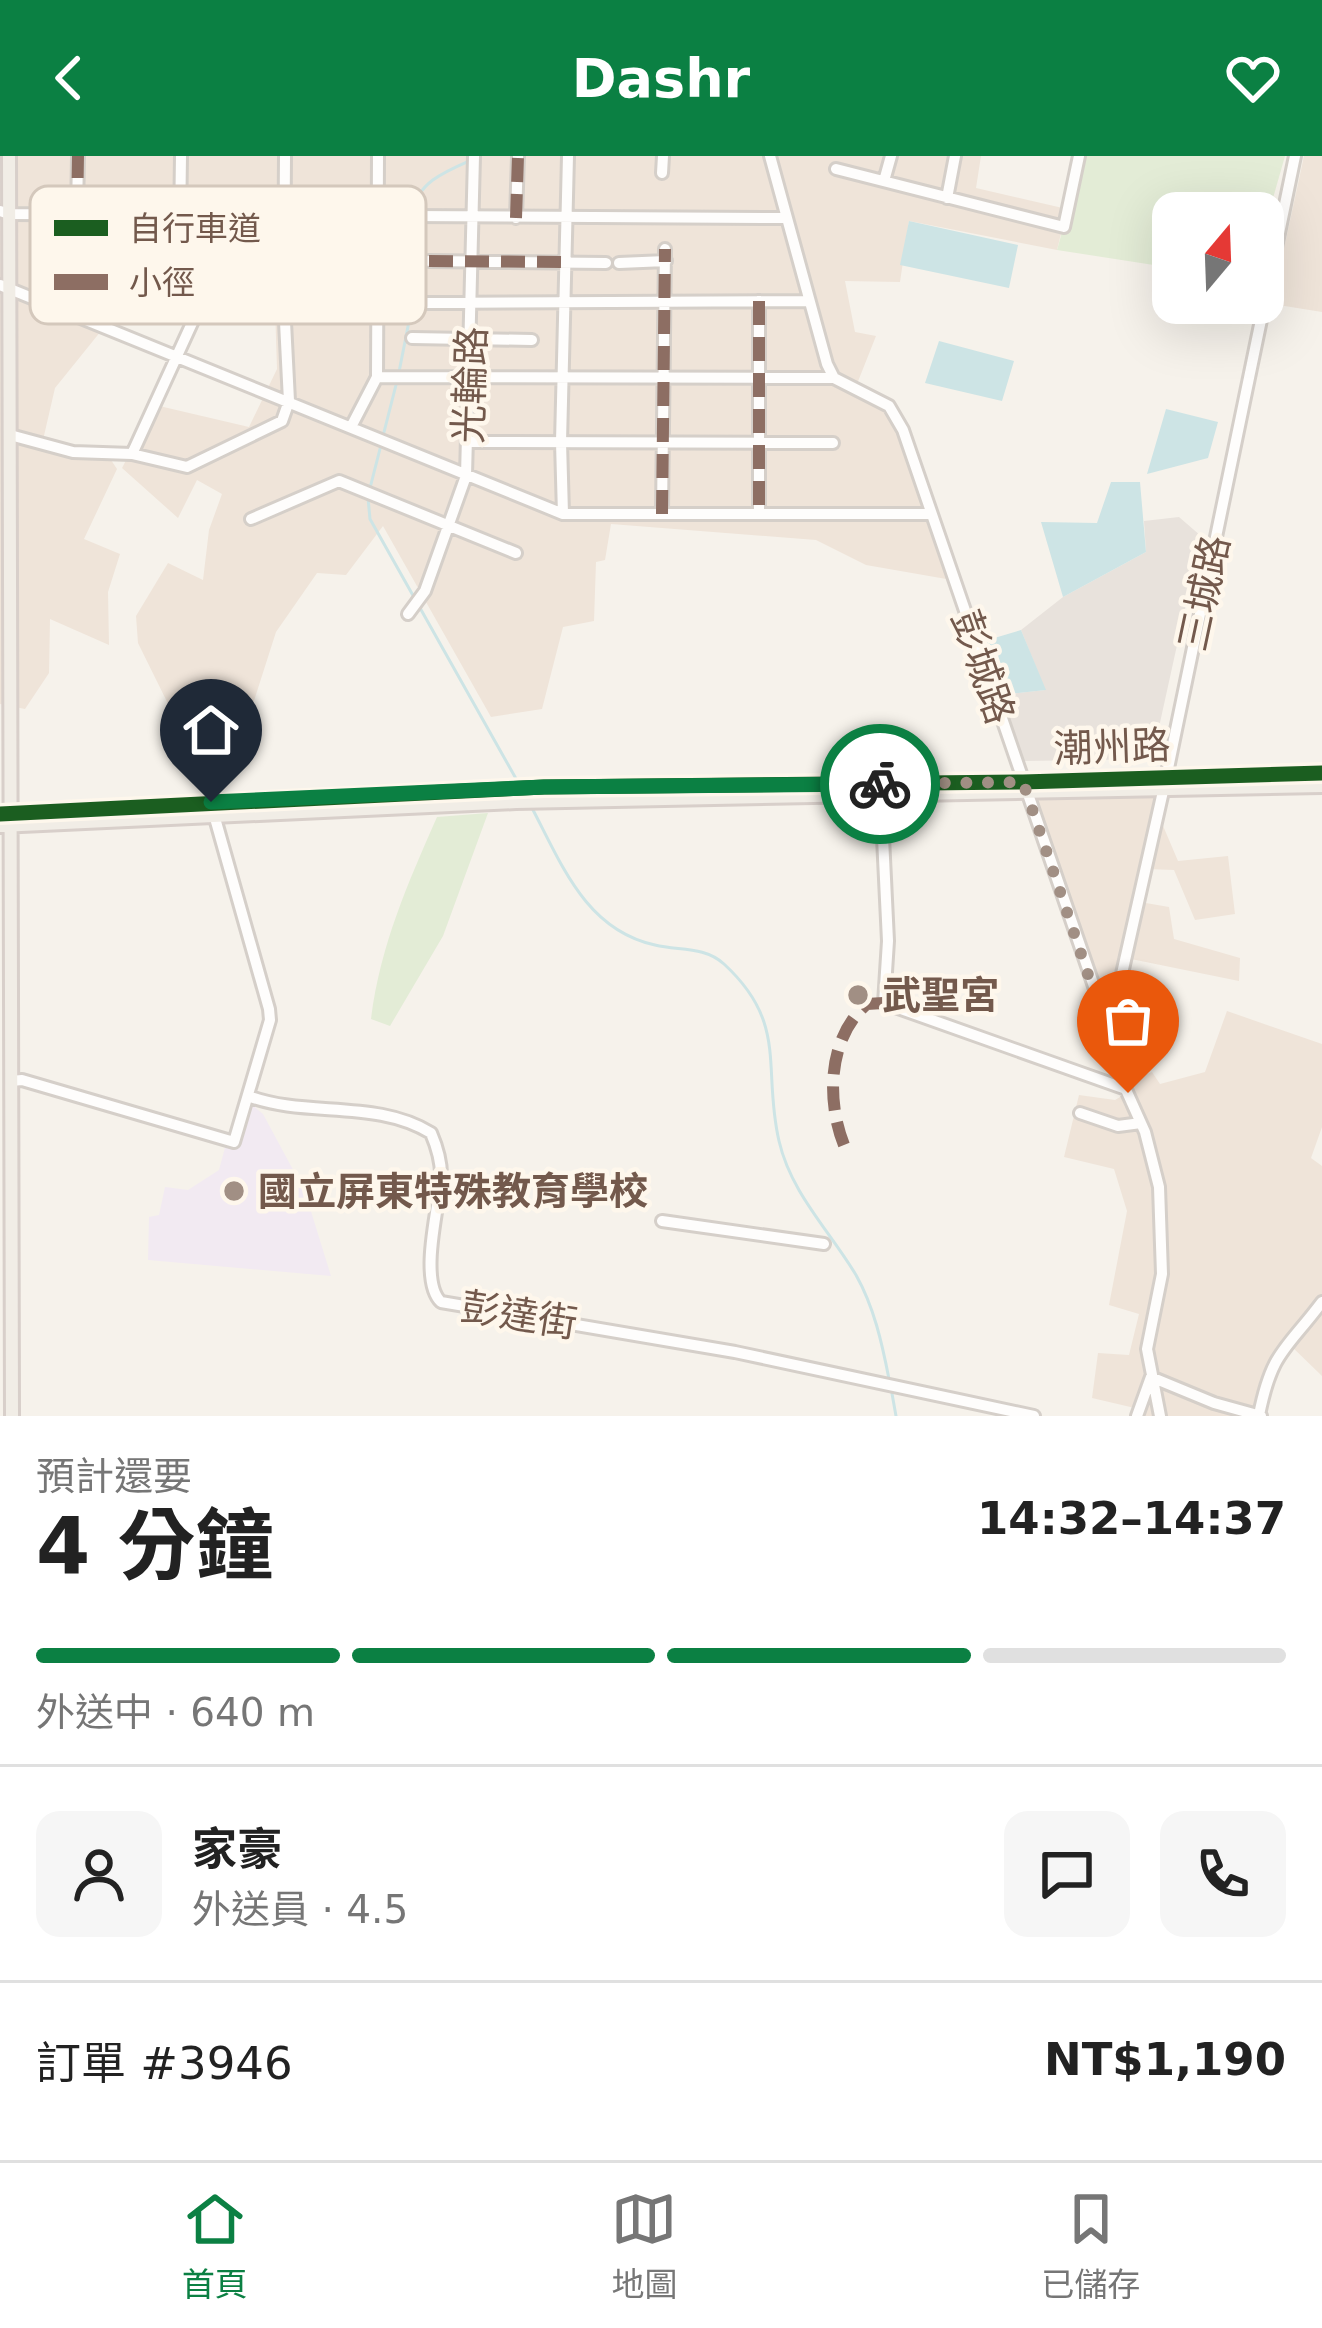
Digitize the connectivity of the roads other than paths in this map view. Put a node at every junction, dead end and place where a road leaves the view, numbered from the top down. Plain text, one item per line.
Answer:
1 (9, 156) edge
2 (78, 156) edge
3 (378, 156) edge
4 (518, 156) edge
5 (568, 156) edge
6 (663, 156) edge
7 (770, 156) edge
8 (891, 156) edge
9 (955, 156) edge
10 (1078, 156) edge
11 (1295, 156) edge
12 (474, 162) edge
13 (836, 170) dead end
14 (662, 173) dead end
15 (884, 181) junction
16 (77, 186) edge
17 (377, 186) edge
18 (947, 198) junction
19 (5, 212) edge
20 (426, 216) edge
21 (564, 217) junction
22 (473, 218) junction
23 (516, 218) junction
24 (787, 218) junction
25 (429, 261) dead end
26 (472, 261) junction
27 (564, 262) junction
28 (5, 286) edge
29 (759, 301) junction
30 (808, 301) junction
31 (564, 302) junction
32 (664, 302) junction
33 (426, 303) edge
34 (472, 303) junction
35 (96, 324) edge
36 (192, 324) edge
37 (285, 324) edge
38 (380, 324) edge
39 (412, 338) dead end
40 (471, 339) junction
41 (532, 340) dead end
42 (177, 359) junction
43 (470, 376) junction
44 (384, 377) junction
45 (562, 377) junction
46 (663, 378) junction
47 (759, 378) junction
48 (834, 378) junction
49 (289, 401) junction
50 (351, 427) junction
51 (470, 442) junction
52 (561, 442) junction
53 (662, 442) junction
54 (758, 443) junction
55 (833, 443) dead end
56 (7, 446) edge
57 (132, 454) junction
58 (466, 476) junction
59 (563, 514) junction
60 (662, 514) junction
61 (759, 514) junction
62 (930, 514) junction
63 (251, 519) dead end
64 (451, 526) junction
65 (516, 553) dead end
66 (411, 610) dead end
67 (1322, 773) edge
68 (1165, 784) junction
69 (1024, 787) junction
70 (1322, 787) edge
71 (515, 796) junction
72 (881, 796) junction
73 (211, 802) junction
74 (215, 818) junction
75 (7, 820) edge
76 (1109, 1030) junction
77 (11, 1081) junction
78 (1126, 1089) junction
79 (248, 1096) junction
80 (1080, 1113) dead end
81 (1141, 1123) junction
82 (5, 1192) edge
83 (662, 1220) dead end
84 (824, 1244) dead end
85 (1322, 1302) edge
86 (1151, 1377) junction
87 (12, 1416) edge
88 (1034, 1416) edge
89 (1137, 1416) edge
90 (1160, 1416) edge
91 (1260, 1416) edge

1 - 19 main road
2 - 16 street
3 - 17 street
4 - 23 street
5 - 21 street
6 - 14 street
7 - 24 street
8 - 15 street
9 - 18 street
10 - 18 street
11 - 68 street, 三城路
12 - 22 street, 光輪路
13 - 15 street
15 - 18 street
19 - 28 main road
20 - 22 street
21 - 23 street
21 - 24 street
21 - 27 street
22 - 23 street
22 - 26 street, 光輪路
24 - 30 street
25 - 26 street
26 - 27 street
26 - 34 street, 光輪路
27 - 31 street
27 - 32 street
28 - 56 main road
29 - 30 street
29 - 32 street
29 - 47 street
30 - 48 street
31 - 32 street
31 - 34 street
31 - 45 street
32 - 46 street
33 - 34 street
34 - 40 street, 光輪路
35 - 42 street
36 - 42 street
37 - 49 street
38 - 44 street
39 - 40 street
40 - 41 street
40 - 43 street, 光輪路
42 - 49 street
42 - 57 street
43 - 44 street
43 - 45 street
43 - 51 street, 光輪路
44 - 50 street
45 - 46 street
45 - 52 street
46 - 47 street
46 - 53 street
47 - 48 street
47 - 54 street
48 - 62 street, 彭城路
49 - 50 street
49 - 57 street
50 - 58 street
51 - 52 street
51 - 58 street, 光輪路
52 - 53 street
52 - 59 street
53 - 54 street
53 - 60 street
54 - 55 street
54 - 61 street
56 - 57 street
56 - 75 main road
58 - 59 street
58 - 64 street, 光輪路
59 - 60 street
60 - 61 street
61 - 62 street
62 - 69 street, 彭城路
63 - 64 street
64 - 65 street
64 - 66 street, 光輪路
67 - 68 main road, 潮州路
68 - 69 main road, 潮州路
68 - 70 main road, 潮州路
68 - 76 street, 三城路
69 - 71 main road, 潮州路
69 - 72 main road, 潮州路
69 - 76 street, 彭城路
71 - 72 main road, 潮州路
71 - 73 main road
71 - 74 main road
72 - 78 street
73 - 74 street
73 - 75 main road
74 - 75 main road
74 - 79 street
75 - 77 main road
76 - 78 street, 彭城路
77 - 79 street
77 - 82 main road
78 - 81 street, 彭城路
79 - 88 street, 彭達街
80 - 81 street
81 - 86 street, 彭城路
82 - 87 main road
83 - 84 street
85 - 91 street
86 - 89 street
86 - 90 street, 彭城路
86 - 91 street

